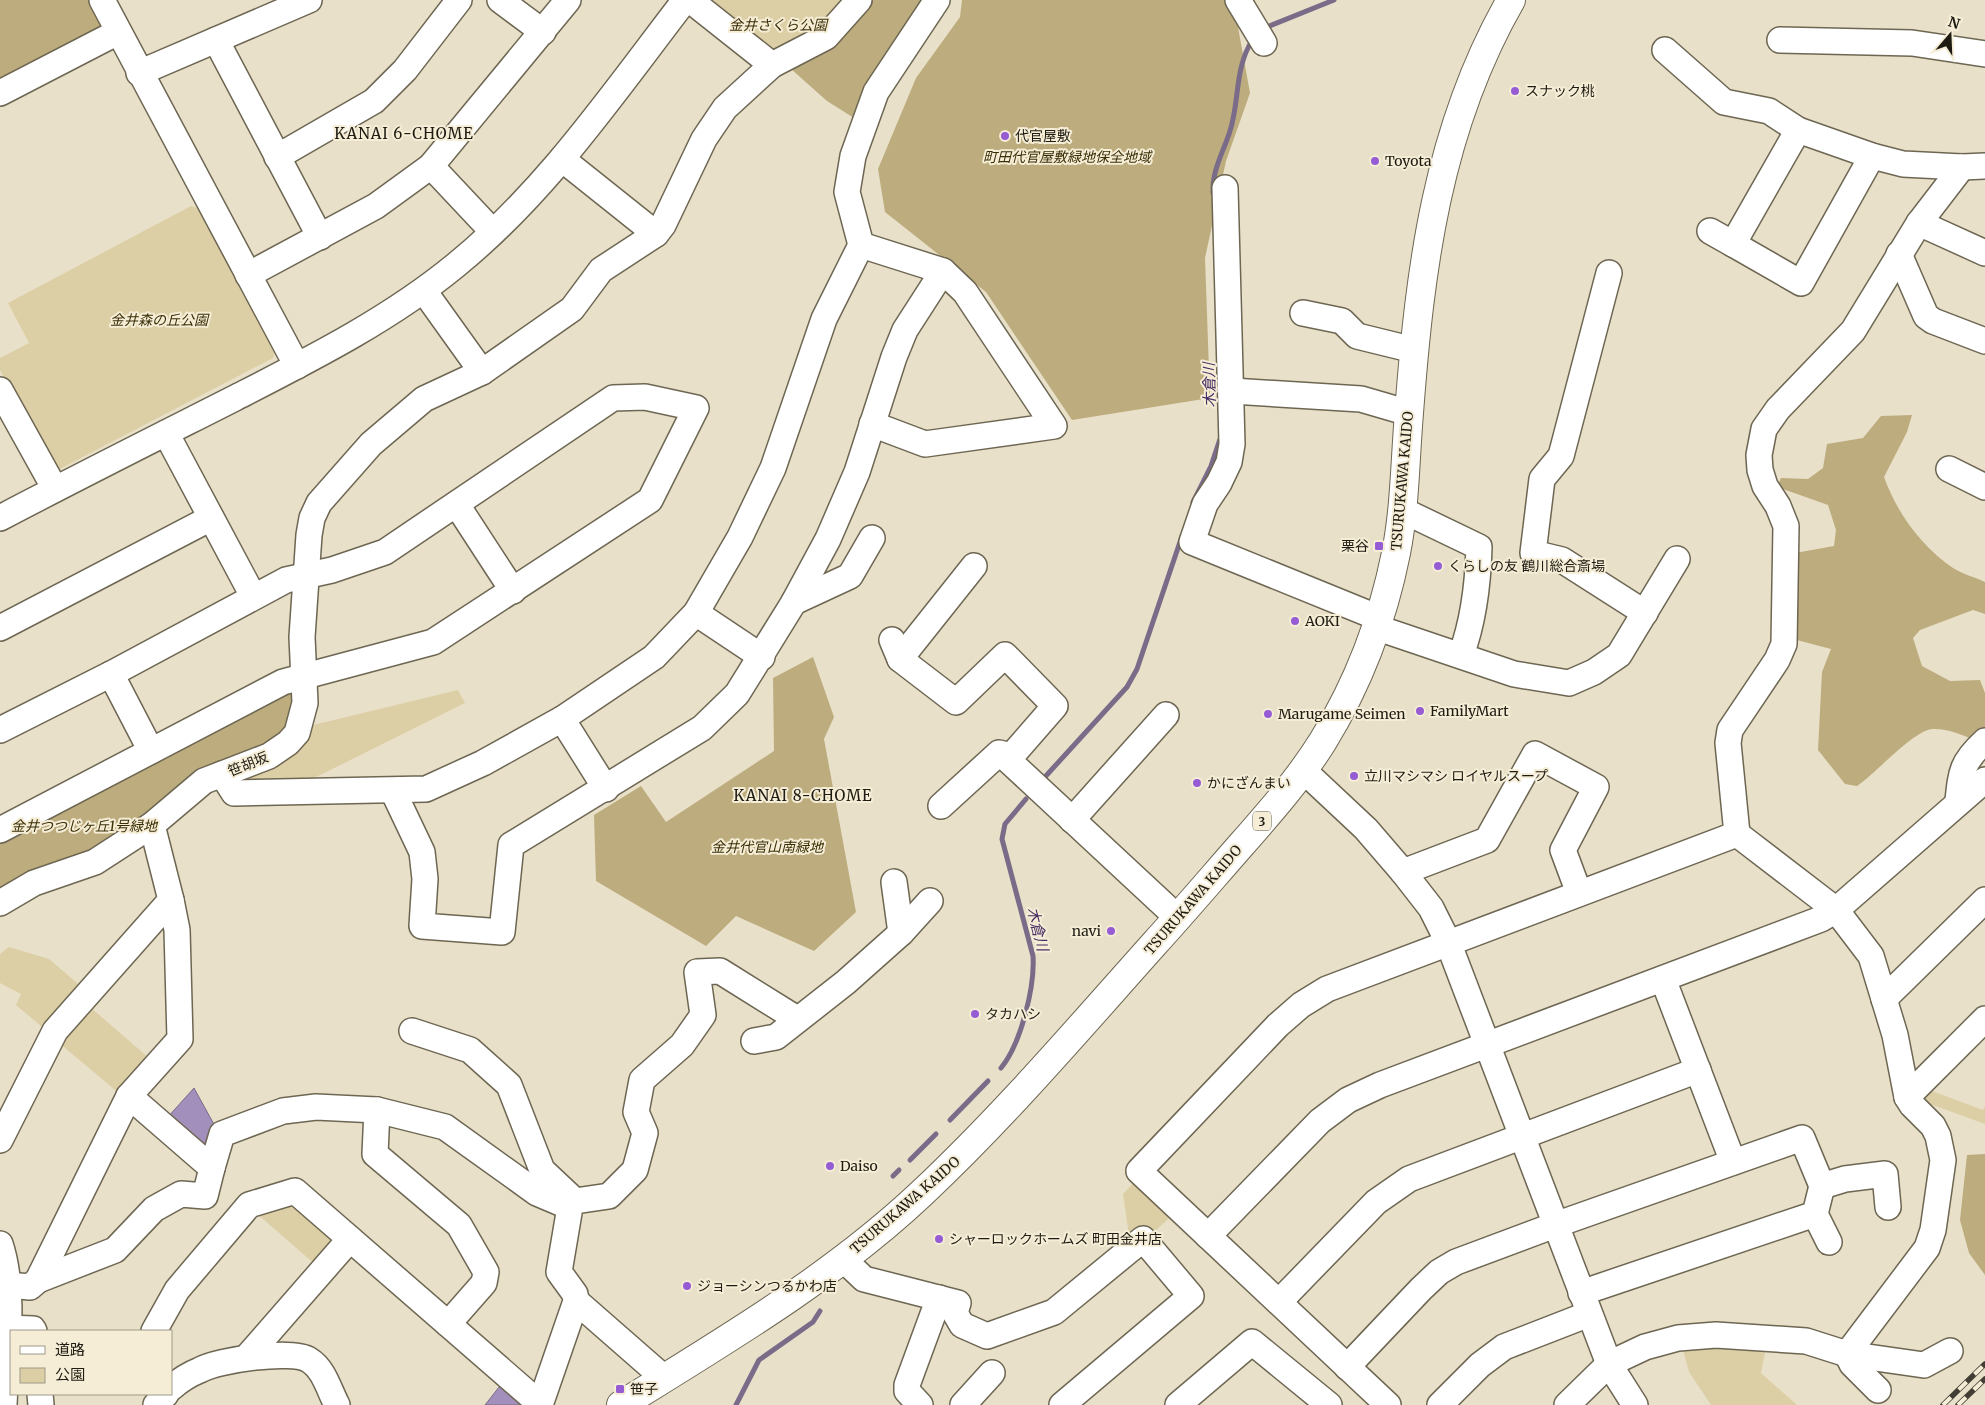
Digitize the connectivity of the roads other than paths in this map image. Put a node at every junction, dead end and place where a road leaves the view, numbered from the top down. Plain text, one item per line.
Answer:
1 (102, 0) edge
2 (309, 0) edge
3 (459, 0) edge
4 (500, 0) edge
5 (568, 0) edge
6 (685, 0) edge
7 (690, 0) edge
8 (859, 0) edge
9 (937, 0) edge
10 (1511, 0) edge
11 (1244, 9) edge
12 (118, 32) junction
13 (543, 32) junction
14 (216, 40) junction
15 (1780, 40) dead end
16 (1264, 43) dead end
17 (1665, 50) dead end
18 (1985, 54) edge
19 (772, 65) junction
20 (139, 73) junction
21 (0, 93) edge
22 (1798, 130) junction
23 (277, 156) junction
24 (1872, 156) junction
25 (562, 159) junction
26 (431, 166) junction
27 (1973, 167) edge
28 (1224, 188) dead end
29 (1919, 223) junction
30 (1710, 231) dead end
31 (493, 232) junction
32 (656, 234) junction
33 (320, 237) junction
34 (1733, 244) junction
35 (861, 245) junction
36 (1985, 253) edge
37 (1899, 254) junction
38 (943, 271) junction
39 (1609, 273) dead end
40 (248, 275) junction
41 (424, 291) junction
42 (1303, 313) dead end
43 (1985, 341) edge
44 (1414, 350) junction
45 (297, 366) junction
46 (482, 372) junction
47 (1232, 391) junction
48 (2, 398) edge
49 (1409, 413) junction
50 (872, 424) junction
51 (166, 433) junction
52 (1949, 469) dead end
53 (1985, 486) edge
54 (55, 489) junction
55 (457, 505) junction
56 (1402, 510) junction
57 (0, 518) edge
58 (211, 518) junction
59 (872, 538) dead end
60 (1677, 559) dead end
61 (307, 574) junction
62 (971, 578) dead end
63 (513, 591) junction
64 (253, 596) junction
65 (794, 602) junction
66 (696, 613) junction
67 (1645, 613) junction
68 (1377, 622) junction
69 (0, 628) edge
70 (1461, 656) junction
71 (762, 657) junction
72 (111, 674) junction
73 (303, 675) junction
74 (1166, 715) dead end
75 (562, 719) junction
76 (2, 726) edge
77 (1985, 741) edge
78 (151, 750) junction
79 (1011, 756) junction
80 (1303, 770) junction
81 (222, 774) junction
82 (1985, 780) edge
83 (606, 789) junction
84 (393, 792) junction
85 (1958, 801) junction
86 (942, 806) dead end
87 (1072, 820) junction
88 (152, 825) junction
89 (0, 830) edge
90 (1737, 834) junction
91 (1403, 872) junction
92 (894, 882) dead end
93 (1579, 893) junction
94 (171, 900) junction
95 (1985, 900) edge
96 (930, 901) dead end
97 (0, 903) edge
98 (1836, 910) junction
99 (1178, 918) junction
100 (902, 933) junction
101 (1448, 942) junction
102 (1663, 979) junction
103 (1884, 999) junction
104 (797, 1019) junction
105 (1985, 1019) edge
106 (412, 1031) dead end
107 (754, 1041) dead end
108 (1487, 1045) junction
109 (1698, 1070) junction
110 (129, 1096) junction
111 (1907, 1097) junction
112 (377, 1110) junction
113 (1522, 1137) junction
114 (0, 1140) edge
115 (1733, 1162) junction
116 (212, 1168) junction
117 (1822, 1186) junction
118 (572, 1204) junction
119 (1888, 1207) dead end
120 (1815, 1214) junction
121 (1555, 1224) junction
122 (1208, 1236) junction
123 (350, 1239) junction
124 (1829, 1242) dead end
125 (0, 1244) edge
126 (843, 1258) junction
127 (38, 1280) junction
128 (8, 1285) junction
129 (939, 1298) junction
130 (576, 1301) junction
131 (1279, 1302) junction
132 (1585, 1304) junction
133 (448, 1324) junction
134 (7, 1328) junction
135 (34, 1330) edge
136 (155, 1330) edge
137 (1950, 1351) dead end
138 (1847, 1354) junction
139 (247, 1357) junction
140 (1609, 1364) junction
141 (1347, 1367) junction
142 (992, 1373) dead end
143 (664, 1378) junction
144 (172, 1389) edge
145 (1878, 1390) dead end
146 (1192, 1401) edge
147 (913, 1403) edge
148 (4, 1405) edge
149 (336, 1405) edge
150 (540, 1405) edge
151 (621, 1405) edge
152 (963, 1405) edge
153 (1062, 1405) edge
154 (1329, 1405) edge
155 (1388, 1405) edge
156 (1440, 1405) edge
157 (1567, 1405) edge
158 (1635, 1405) edge

1 - 12 street
2 - 14 street
3 - 23 street
4 - 13 street
5 - 13 street
6 - 25 street
7 - 19 street
8 - 19 street
9 - 35 street
10 - 44 main road, TSURUKAWA KAIDO / 3
11 - 16 street
12 - 20 street
12 - 21 street
13 - 26 street
14 - 20 street
14 - 23 street
15 - 18 street
17 - 22 street
19 - 32 street
20 - 40 street
22 - 24 street
22 - 34 street
23 - 33 street
24 - 27 street
24 - 34 street
25 - 31 street
25 - 32 street
26 - 31 street
26 - 33 street
27 - 29 street
28 - 47 street
29 - 36 street
29 - 37 street
30 - 34 street
31 - 41 street
32 - 46 street, 笹胡坂
33 - 40 street
35 - 38 street
35 - 66 street
37 - 43 street
37 - 90 street
38 - 50 street
38 - 50 street
39 - 67 street
40 - 45 street
41 - 45 street
41 - 46 street
42 - 44 street
44 - 49 main road, TSURUKAWA KAIDO / 3
45 - 51 street
46 - 61 street, 笹胡坂
47 - 49 street
47 - 68 street
48 - 54 street
49 - 56 main road, TSURUKAWA KAIDO / 3
50 - 65 street
51 - 54 street
51 - 58 street
52 - 53 street
54 - 57 street
55 - 61 street
55 - 63 street
55 - 63 street
56 - 68 main road, TSURUKAWA KAIDO / 3
56 - 70 street
58 - 64 street
58 - 69 street
59 - 65 street
60 - 67 street
61 - 64 street
61 - 73 street, 笹胡坂
62 - 79 street
63 - 73 street
64 - 72 street
65 - 71 street
66 - 71 street
66 - 75 street
67 - 70 street
68 - 70 street
68 - 80 main road, TSURUKAWA KAIDO / 3
71 - 83 street
72 - 76 street
72 - 78 street
73 - 78 street
73 - 81 street, 笹胡坂
74 - 87 street
75 - 83 street
75 - 84 street
77 - 85 street
78 - 89 street
79 - 86 street
79 - 87 street
80 - 91 street
80 - 99 main road, TSURUKAWA KAIDO / 3
81 - 84 street
81 - 88 street, 笹胡坂
82 - 85 street
83 - 84 street
85 - 98 street
87 - 99 street
88 - 94 street
88 - 97 street, 笹胡坂
90 - 93 street
90 - 98 street
91 - 93 street
91 - 101 street
92 - 100 street
93 - 101 street
94 - 110 street
94 - 114 street
95 - 103 street
96 - 100 street
98 - 102 street
98 - 103 street
99 - 126 main road, TSURUKAWA KAIDO / 3
100 - 104 street
101 - 108 street
101 - 122 street
102 - 108 street
102 - 109 street
103 - 111 street
104 - 107 street
104 - 118 street
105 - 111 street
106 - 118 street
108 - 113 street
108 - 122 street
109 - 113 street
109 - 115 street
110 - 116 street
110 - 127 street
111 - 138 street
112 - 116 street
112 - 118 street
112 - 133 street
113 - 121 street
113 - 131 street
115 - 117 street
115 - 121 street
116 - 127 street
117 - 119 street
117 - 120 street
118 - 130 street
120 - 124 street
120 - 132 street
121 - 132 street
121 - 141 street
122 - 131 street
123 - 133 street
123 - 136 street
123 - 139 street
125 - 128 street
126 - 129 street
126 - 143 main road, TSURUKAWA KAIDO / 3
127 - 128 street
128 - 134 street
129 - 147 street
129 - 153 street
130 - 143 street
130 - 150 street
131 - 141 street
132 - 140 street
132 - 156 street
133 - 150 street
134 - 135 street
134 - 148 street
137 - 138 street
138 - 140 street
138 - 145 street
139 - 144 street
139 - 149 street
140 - 157 street
140 - 158 street
141 - 155 street
142 - 152 street
143 - 151 main road, TSURUKAWA KAIDO / 3
146 - 154 street

